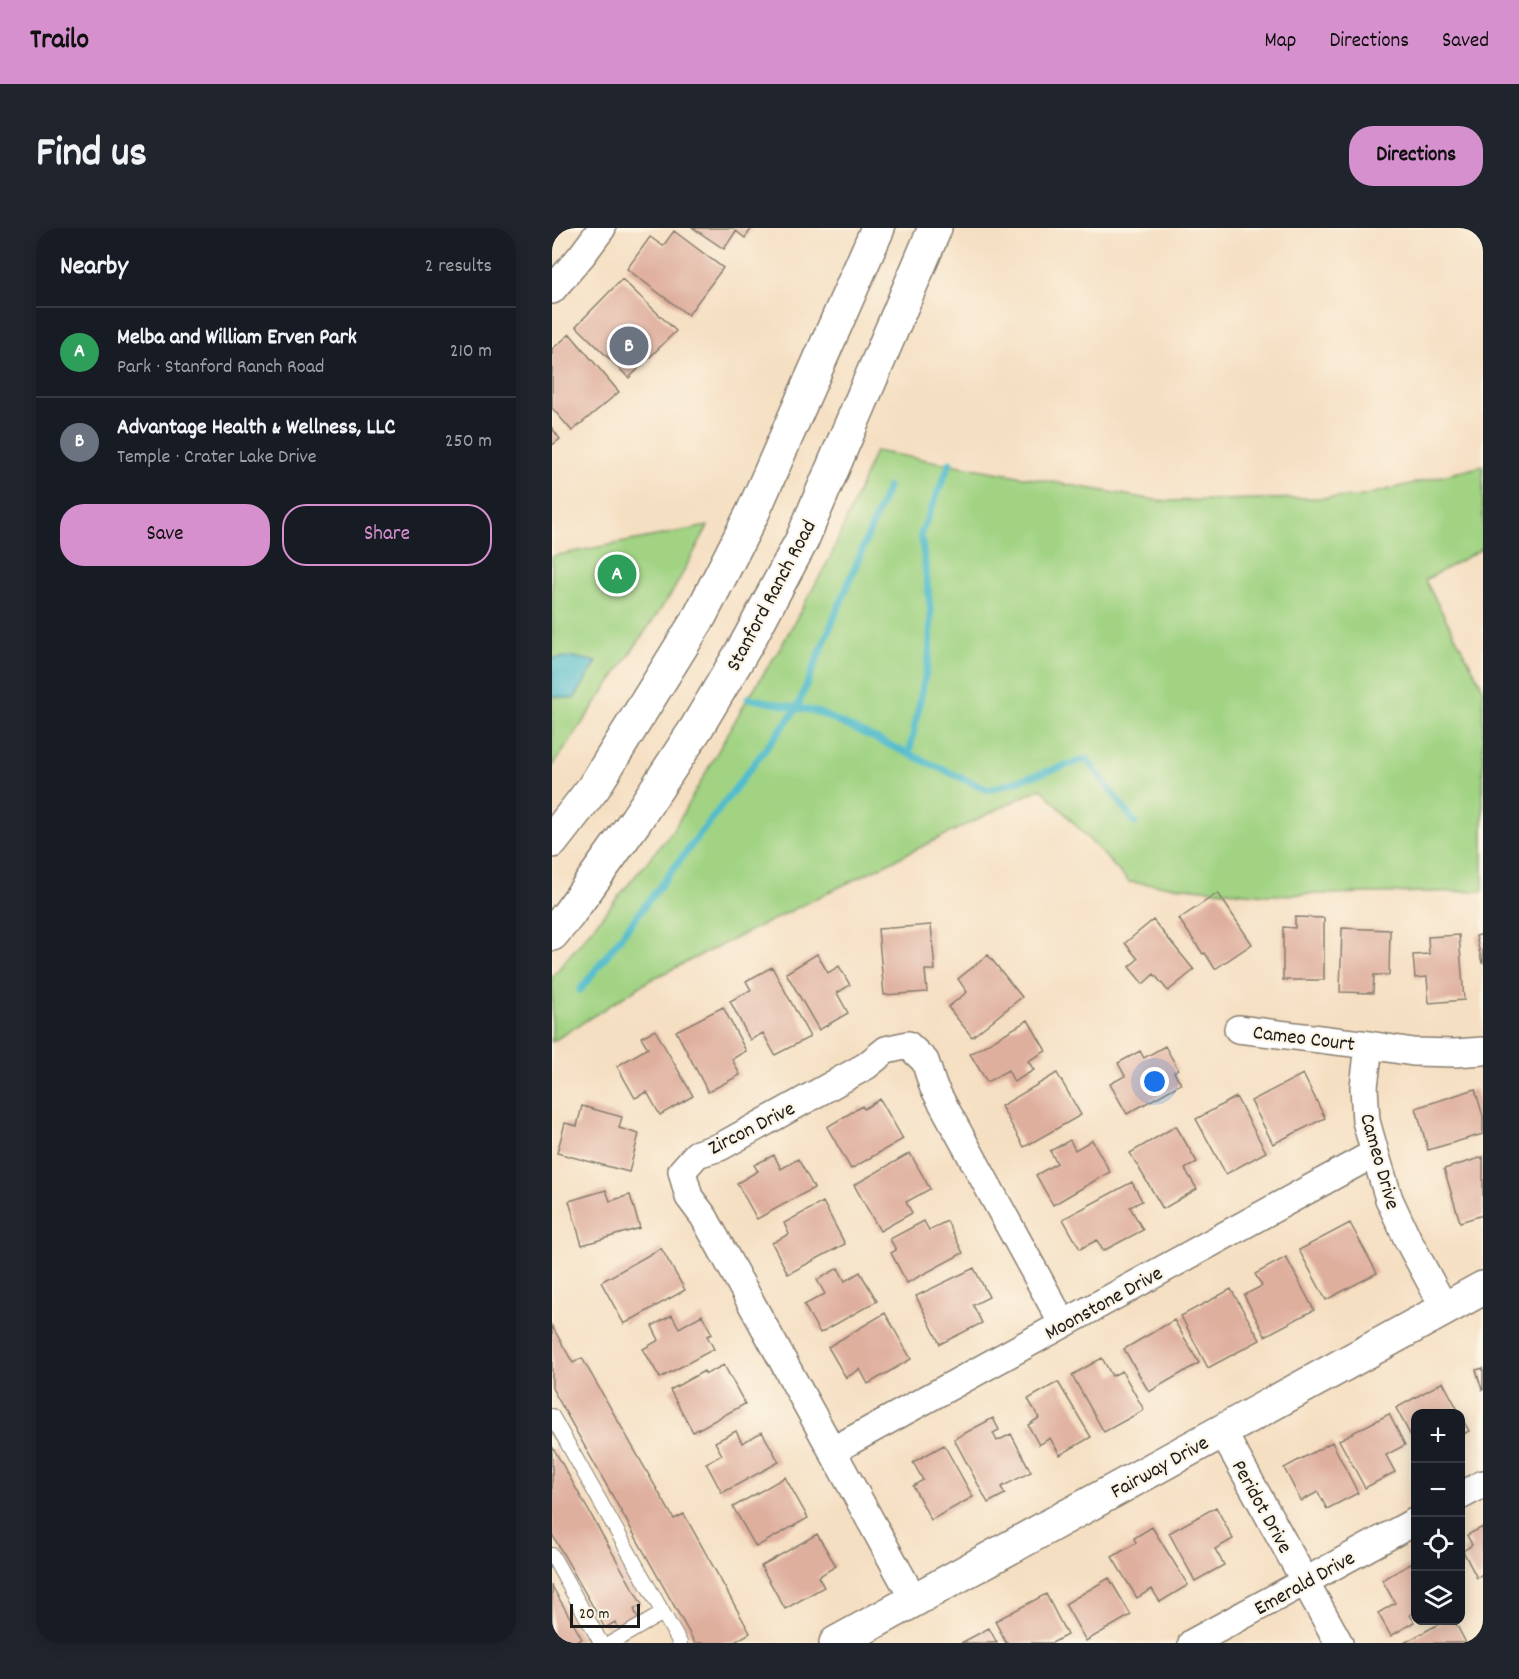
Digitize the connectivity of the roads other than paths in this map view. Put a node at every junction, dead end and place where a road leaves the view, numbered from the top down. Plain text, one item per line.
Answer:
1 (602, 228) edge
2 (878, 228) edge
3 (935, 228) edge
4 (552, 290) edge
5 (552, 841) edge
6 (552, 934) edge
7 (1238, 1029) dead end
8 (1369, 1045) junction
9 (1483, 1051) edge
10 (1375, 1153) junction
11 (1483, 1288) edge
12 (1445, 1309) junction
13 (1063, 1324) junction
14 (552, 1416) edge
15 (1222, 1431) junction
16 (832, 1451) junction
17 (1483, 1484) edge
18 (1465, 1494) edge
19 (1411, 1524) edge
20 (552, 1555) edge
21 (1305, 1581) junction
22 (914, 1600) junction
23 (663, 1612) junction
24 (601, 1643) edge
25 (611, 1643) edge
26 (680, 1643) edge
27 (836, 1643) edge
28 (1192, 1643) edge
29 (1339, 1643) edge

1 - 4 street
2 - 5 main road
3 - 6 main road, Stanford Ranch Road
7 - 8 street, Cameo Court
8 - 9 street
8 - 10 street, Cameo Drive
10 - 12 street, Cameo Drive
10 - 13 street, Moonstone Drive
11 - 12 main road, Fairway Drive
12 - 15 main road, Fairway Drive
13 - 16 street, Moonstone Drive
13 - 16 street, Zircon Drive
14 - 23 lane
15 - 21 street, Peridot Drive
15 - 22 main road, Fairway Drive
16 - 22 street, Zircon Drive
17 - 18 street
19 - 21 street, Emerald Drive
20 - 24 lane
21 - 28 street, Emerald Drive
21 - 29 street, Peridot Drive
22 - 27 main road, Fairway Drive
23 - 25 lane
23 - 26 lane

